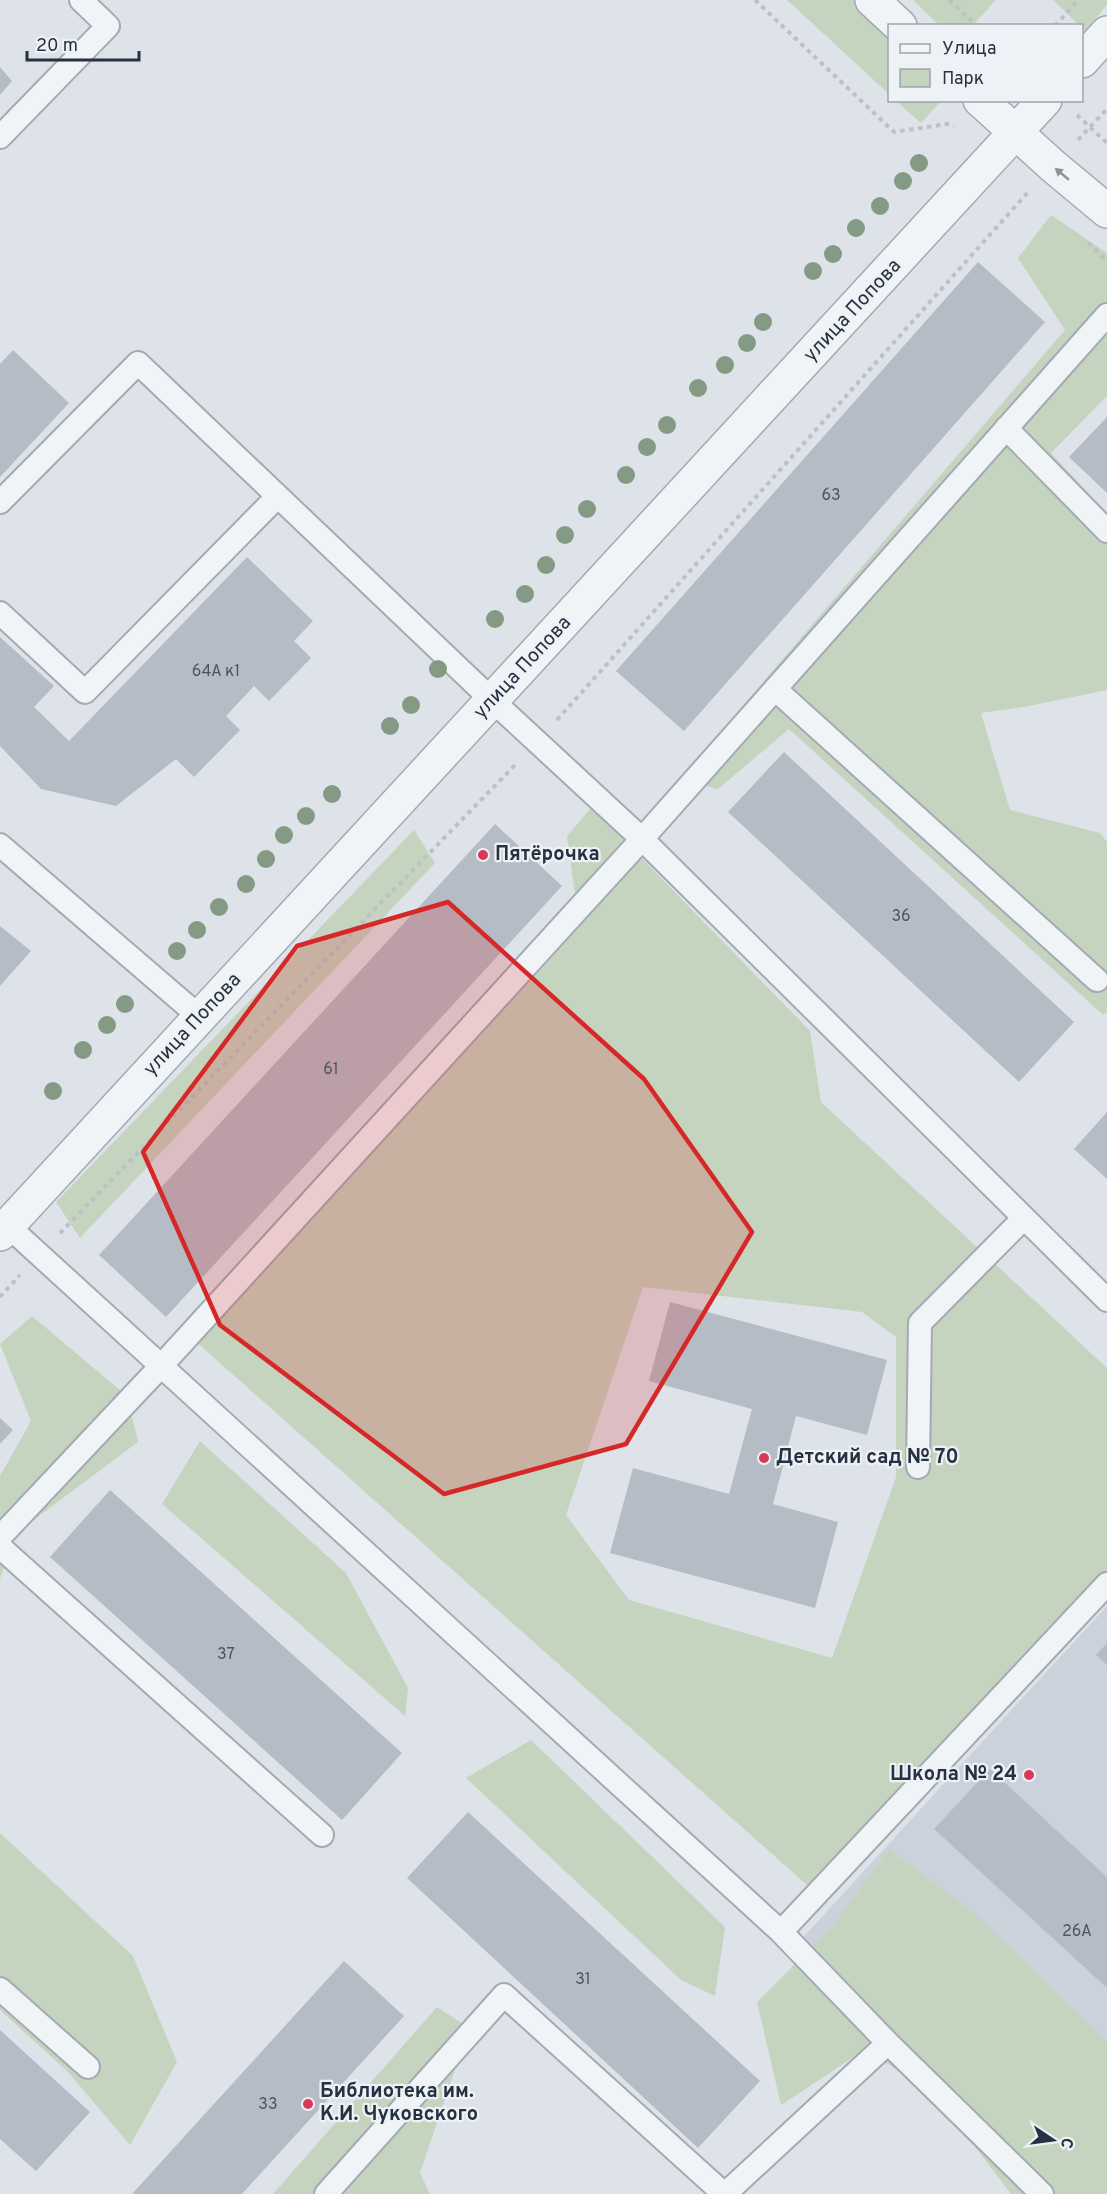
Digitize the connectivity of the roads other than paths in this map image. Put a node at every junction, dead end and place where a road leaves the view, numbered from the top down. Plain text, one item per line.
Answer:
1 (81, 0) edge
2 (872, 0) edge
3 (898, 24) edge
4 (1107, 33) edge
5 (1083, 60) edge
6 (982, 102) edge
7 (1043, 102) edge
8 (1016, 132) junction
9 (0, 137) edge
10 (1107, 211) edge
11 (1107, 315) edge
12 (1006, 428) junction
13 (277, 497) junction
14 (0, 502) edge
15 (1107, 531) edge
16 (0, 614) edge
17 (775, 689) junction
18 (493, 701) junction
19 (642, 839) junction
20 (0, 845) edge
21 (1097, 980) dead end
22 (200, 1017) junction
23 (1024, 1218) junction
24 (4, 1230) edge
25 (1107, 1300) edge
26 (161, 1366) junction
27 (918, 1467) dead end
28 (0, 1537) edge
29 (0, 1547) edge
30 (1107, 1584) edge
31 (322, 1835) dead end
32 (781, 1932) junction
33 (0, 1989) edge
34 (888, 2043) junction
35 (88, 2067) dead end
36 (326, 2194) edge
37 (725, 2194) edge
38 (1042, 2194) edge

1 - 9 lane
2 - 3 street
4 - 5 street
6 - 8 street
7 - 8 street, улица Попова
10 -> 8 street
8 - 18 street, улица Попова
11 - 12 lane
12 - 15 lane
12 - 17 lane
13 - 14 lane
13 - 16 lane
13 - 18 lane
17 - 19 lane
17 - 21 lane
18 - 19 lane
18 - 22 street, улица Попова
19 - 23 lane
19 - 26 lane
20 - 22 lane
22 - 24 street, улица Попова
23 - 25 lane
23 - 27 lane
24 - 26 lane
26 - 28 lane
26 - 32 lane
29 - 31 lane
30 - 32 lane
32 - 34 lane
33 - 35 lane
34 - 37 lane
34 - 38 lane
36 - 37 lane

